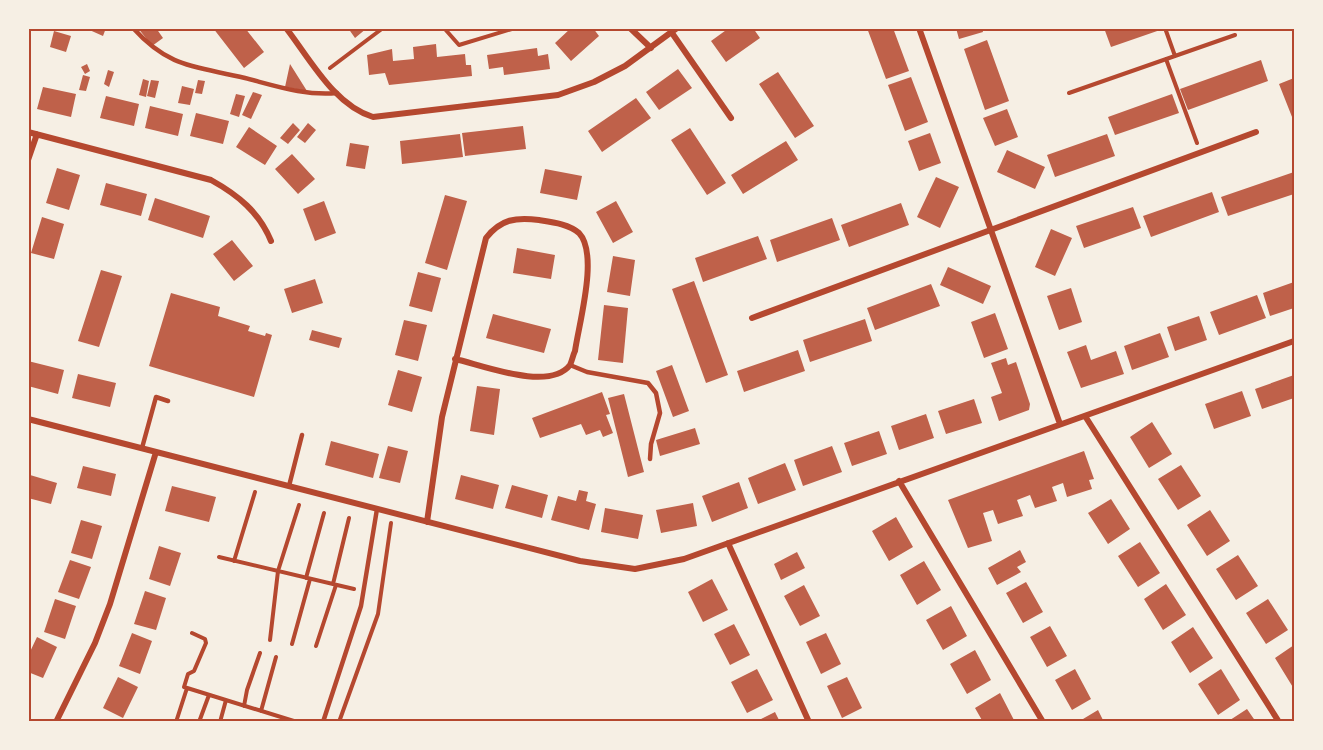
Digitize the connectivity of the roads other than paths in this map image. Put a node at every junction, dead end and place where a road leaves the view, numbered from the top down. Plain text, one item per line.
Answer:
1 (133, 28) edge
2 (286, 28) edge
3 (630, 28) edge
4 (919, 28) edge
5 (675, 31) edge
6 (651, 48) junction
7 (337, 93) junction
8 (731, 118) dead end
9 (28, 132) edge
10 (1256, 132) dead end
11 (37, 134) junction
12 (28, 160) edge
13 (990, 231) junction
14 (271, 241) dead end
15 (752, 318) dead end
16 (1294, 341) edge
17 (455, 359) junction
18 (570, 365) junction
19 (168, 401) dead end
20 (1085, 416) junction
21 (28, 419) edge
22 (1060, 424) junction
23 (302, 435) dead end
24 (142, 448) junction
25 (156, 452) junction
26 (650, 459) dead end
27 (899, 481) junction
28 (289, 486) junction
29 (377, 509) junction
30 (427, 522) junction
31 (728, 543) junction
32 (56, 722) edge
33 (323, 722) edge
34 (809, 722) edge
35 (1043, 722) edge
36 (1279, 722) edge

1 - 7 lane
2 - 7 street
3 - 6 street
4 - 13 street
5 - 6 street
5 - 8 street
6 - 7 street
9 - 11 street
10 - 13 street
11 - 12 street
11 - 14 street
13 - 15 street
13 - 22 street
16 - 20 street
17 - 18 street
17 - 18 street
17 - 30 street
18 - 26 lane
19 - 24 lane
20 - 22 street
20 - 36 street
21 - 24 street
22 - 27 street
23 - 28 lane
24 - 25 street
25 - 28 street
25 - 32 street
27 - 31 street
27 - 35 street
28 - 29 street
29 - 30 street
29 - 33 lane
30 - 31 street
31 - 34 street

